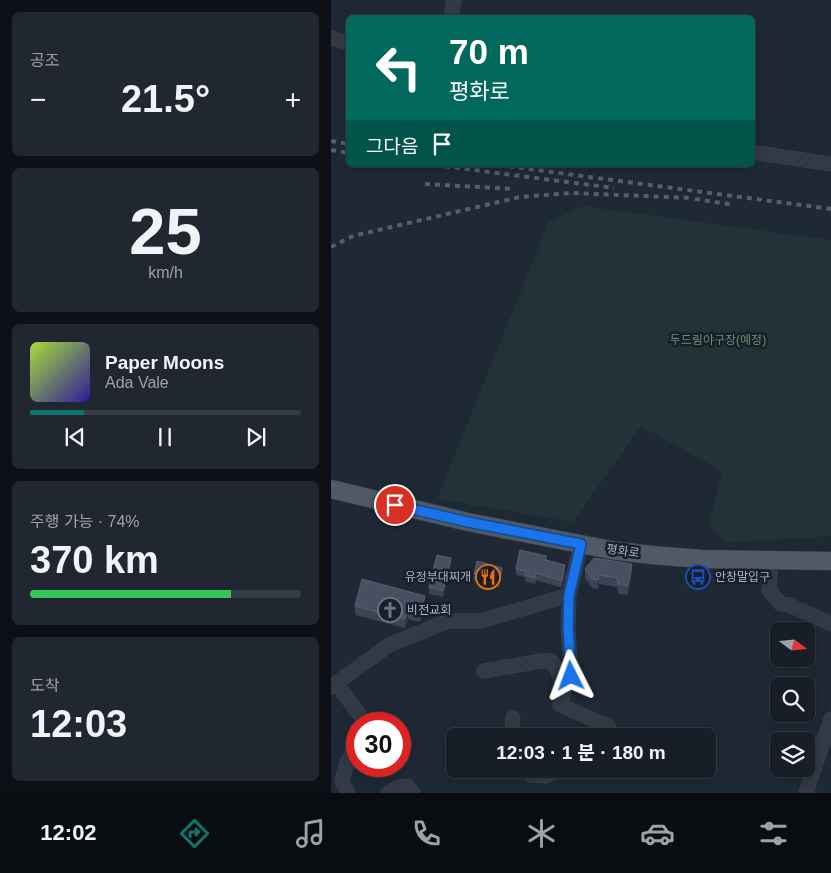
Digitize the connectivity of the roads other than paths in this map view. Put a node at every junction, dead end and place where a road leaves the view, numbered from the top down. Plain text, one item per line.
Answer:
1 (454, 0) edge
2 (452, 15) edge
3 (331, 38) edge
4 (346, 42) edge
5 (755, 152) edge
6 (831, 164) edge
7 (331, 490) edge
8 (581, 544) junction
9 (771, 560) junction
10 (831, 561) edge
11 (569, 595) junction
12 (831, 624) edge
13 (484, 671) dead end
14 (333, 685) edge
15 (565, 688) junction
16 (357, 712) edge
17 (513, 718) dead end
18 (831, 719) edge
19 (512, 728) edge
20 (608, 728) edge
21 (346, 767) edge
22 (348, 793) edge
23 (389, 793) edge
24 (413, 793) edge
25 (806, 793) edge

1 - 2 street
3 - 4 street
5 - 6 street
7 - 8 main road, 평화로
8 - 9 main road, 평화로
8 - 11 street
9 - 10 main road, 평화로
9 - 12 street
11 - 14 street
11 - 15 street
13 - 15 street
14 - 16 street
15 - 20 street
17 - 19 street
18 - 25 street
21 - 22 street
23 - 24 street

